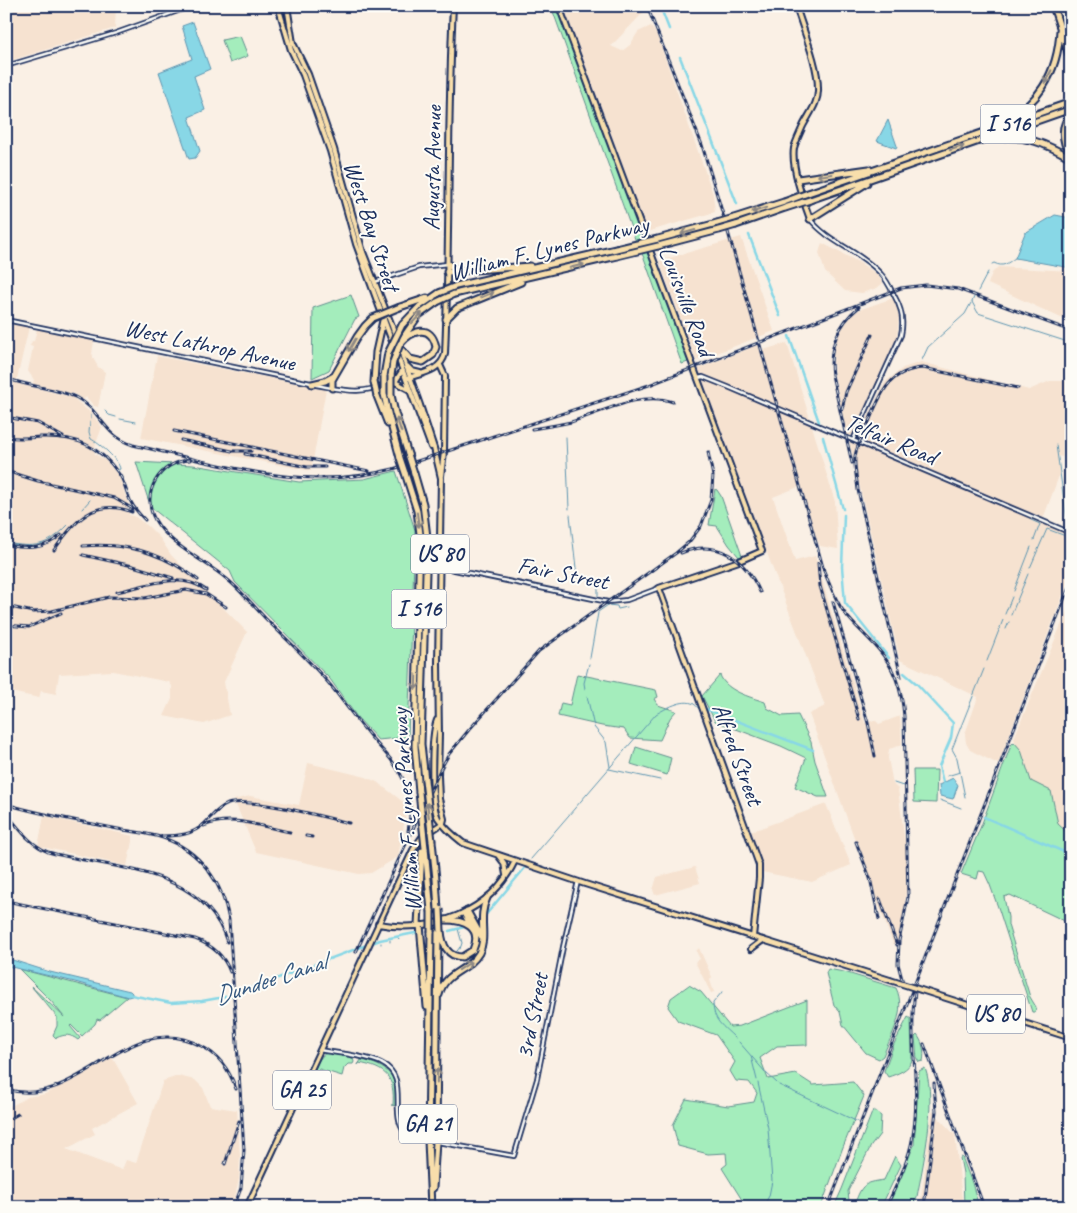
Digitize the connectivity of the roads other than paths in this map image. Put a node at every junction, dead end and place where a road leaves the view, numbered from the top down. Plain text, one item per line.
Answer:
1 (192, 6) edge
2 (278, 6) edge
3 (287, 6) edge
4 (453, 6) edge
5 (559, 6) edge
6 (796, 6) edge
7 (1053, 6) edge
8 (1060, 30) junction
9 (1071, 61) edge
10 (6, 66) edge
11 (1070, 102) edge
12 (1071, 109) edge
13 (1071, 115) edge
14 (976, 142) junction
15 (946, 146) junction
16 (1071, 148) edge
17 (1071, 158) edge
18 (886, 166) junction
19 (906, 166) junction
20 (798, 179) junction
21 (810, 219) junction
22 (448, 264) junction
23 (541, 266) junction
24 (458, 271) junction
25 (447, 272) junction
26 (537, 276) junction
27 (373, 283) junction
28 (436, 294) junction
29 (446, 308) junction
30 (457, 308) junction
31 (384, 316) junction
32 (446, 319) junction
33 (6, 320) edge
34 (401, 342) junction
35 (440, 364) junction
36 (404, 366) junction
37 (422, 373) junction
38 (334, 376) junction
39 (408, 378) junction
40 (698, 378) junction
41 (395, 382) junction
42 (312, 384) junction
43 (332, 388) junction
44 (412, 389) junction
45 (858, 432) junction
46 (846, 438) junction
47 (854, 441) junction
48 (863, 445) junction
49 (400, 458) junction
50 (441, 478) junction
51 (1071, 533) edge
52 (762, 551) joint
53 (440, 567) junction
54 (659, 588) junction
55 (438, 719) junction
56 (437, 814) junction
57 (443, 823) junction
58 (432, 830) junction
59 (424, 849) junction
60 (498, 855) junction
61 (515, 861) junction
62 (506, 875) junction
63 (578, 881) junction
64 (487, 898) junction
65 (466, 912) junction
66 (445, 920) junction
67 (378, 924) junction
68 (418, 925) junction
69 (473, 930) junction
70 (439, 931) junction
71 (752, 936) junction
72 (763, 940) junction
73 (482, 941) junction
74 (751, 949) dead end
75 (437, 1003) junction
76 (1071, 1038) edge
77 (320, 1050) junction
78 (430, 1052) junction
79 (428, 1141) junction
80 (436, 1142) junction
81 (431, 1196) junction
82 (247, 1207) edge
83 (431, 1207) edge

1 - 10 street
2 - 27 main road, West Bay Street
3 - 27 main road, West Bay Street
4 - 22 main road, Augusta Avenue
5 - 40 main road, Louisville Road
6 - 20 main road
7 - 8 highway
8 - 9 highway
8 -> 15 highway
11 - 15 highway, William F. Lynes Parkway / I 516
12 - 14 highway, William F. Lynes Parkway / I 516
13 - 16 highway
14 - 17 highway
19 -> 14 highway, William F. Lynes Parkway / I 516
15 - 18 highway, William F. Lynes Parkway / I 516
18 -> 20 highway
18 -> 23 highway, William F. Lynes Parkway / I 516, bridge
19 - 21 highway
26 -> 19 highway, William F. Lynes Parkway / I 516, bridge
20 - 21 main road
21 - 45 street
22 - 24 highway
22 - 25 main road, Augusta Avenue
22 - 27 street
23 - 24 highway
23 - 28 highway, William F. Lynes Parkway / I 516, bridge
24 - 25 highway
25 - 29 main road, Augusta Avenue
30 -> 26 highway
34 -> 26 highway, William F. Lynes Parkway / I 516, bridge
27 - 31 main road, West Bay Street
27 - 34 main road, West Bay Street
28 -> 38 highway, bridge
28 - 49 highway, William F. Lynes Parkway / I 516, bridge
29 - 30 highway
29 - 32 main road, Augusta Avenue
30 - 32 highway
31 - 36 main road, West Bay Street
31 - 49 highway, bridge
32 - 35 main road, Augusta Avenue
33 - 42 street, West Lathrop Avenue
34 - 34 highway
34 - 36 main road, West Bay Street
70 -> 34 highway, William F. Lynes Parkway / I 516, bridge
35 - 37 main road
35 - 50 main road, Augusta Avenue
36 - 37 main road
36 - 39 main road, West Bay Street
36 - 41 main road
37 - 39 main road
37 - 44 main road
38 - 42 highway
38 - 43 highway
39 - 41 street, West Lathrop Avenue
39 - 44 main road, West Bay Street
40 - 46 street, Telfair Road
40 - 52 main road, Louisville Road
41 - 43 street, West Lathrop Avenue
41 - 44 main road
42 - 43 street, West Lathrop Avenue
44 - 50 main road, West Bay Street / US 80
45 - 46 street
45 - 47 street
45 - 48 street
46 - 47 street, Telfair Road
47 - 48 street, Telfair Road
48 - 51 street, Telfair Road
49 -> 59 highway, William F. Lynes Parkway / I 516, bridge
50 - 53 main road, West Bay Street / US 80
52 - 54 main road, Fair Street
53 - 54 street, Fair Street
53 - 55 main road, West Bay Street / US 80
54 - 71 main road, Alfred Street
55 - 56 main road, West Bay Street / US 80
55 - 57 main road, West Bay Street / US 80
56 - 57 main road, US 80
56 - 58 main road
57 - 58 main road
57 - 60 main road, US 80
58 - 67 main road
59 - 68 highway
59 - 78 highway, William F. Lynes Parkway, bridge
60 - 61 main road, US 80
60 - 62 main road
61 - 62 main road
61 - 63 main road, US 80
62 - 64 main road
63 - 71 main road, US 80
63 - 80 street, 3rd Street
64 - 65 main road
64 - 73 highway
65 - 66 main road
65 - 69 highway
65 - 73 highway
66 - 68 main road
66 - 69 highway
67 - 68 main road
67 - 77 main road, GA 25
68 - 78 highway
69 - 70 highway
70 - 75 highway, William F. Lynes Parkway / I 516
71 - 72 main road, US 80
72 - 74 main road
72 - 76 main road, US 80, bridge
75 -> 73 highway
80 -> 75 highway, GA 21
77 - 79 street
77 - 82 main road, GA 25
78 - 79 highway, GA 21
79 - 80 street
79 - 81 highway, GA 21
80 - 81 highway, GA 21
81 - 83 highway, GA 21

